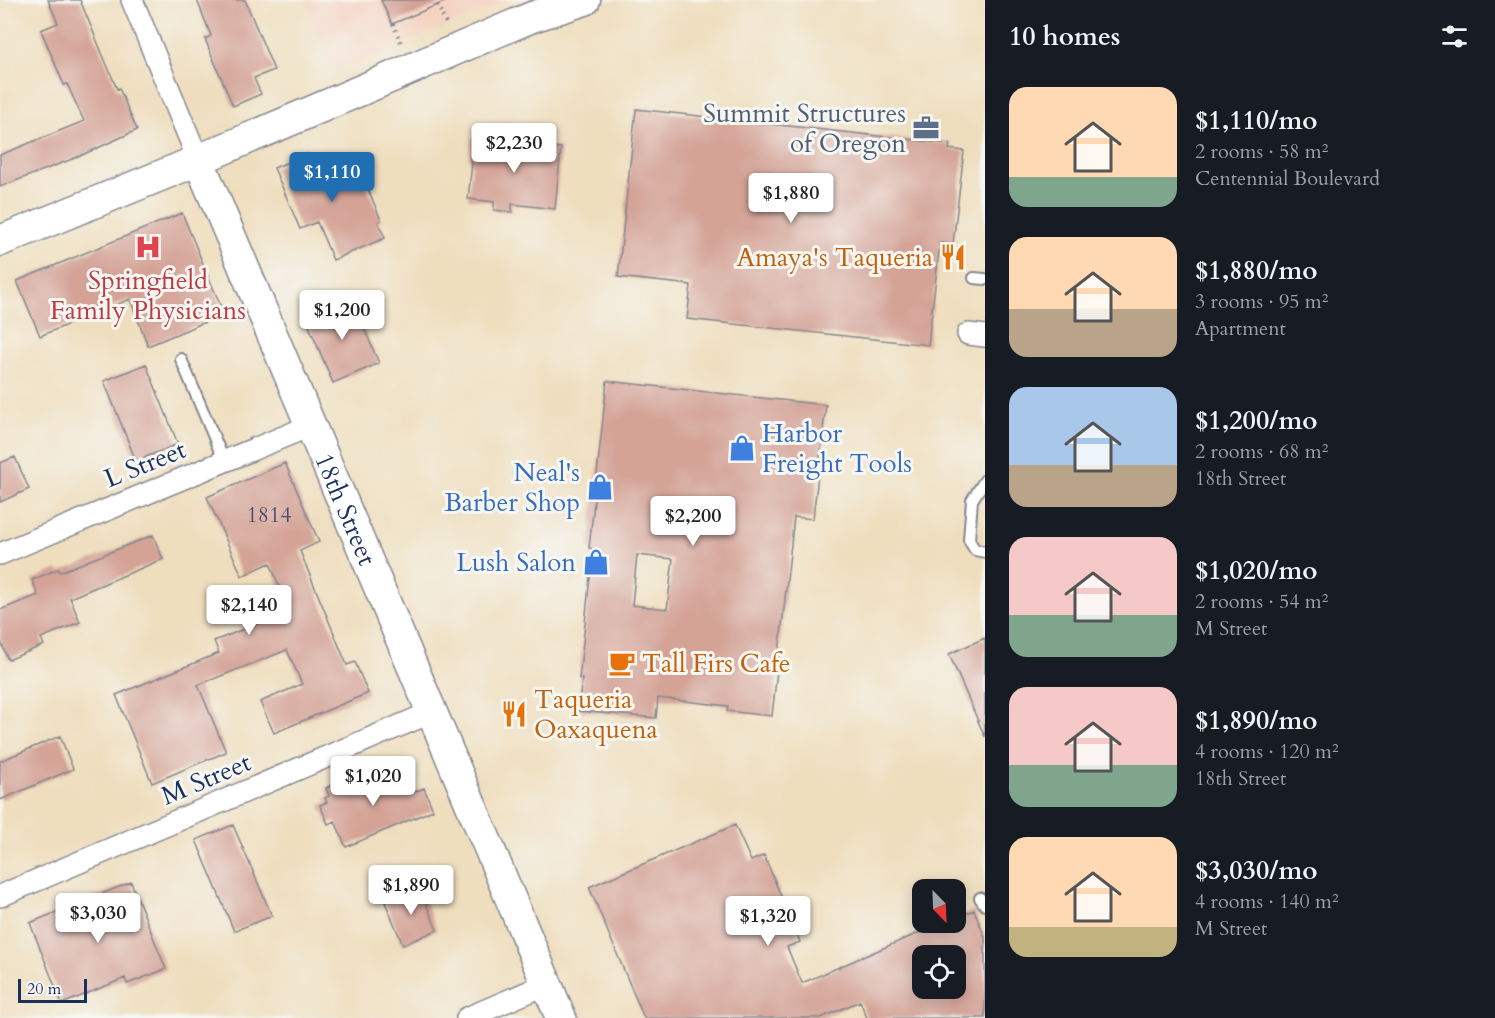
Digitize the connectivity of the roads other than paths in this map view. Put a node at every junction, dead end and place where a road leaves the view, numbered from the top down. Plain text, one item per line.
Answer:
1 (132, 0) edge
2 (585, 0) edge
3 (198, 159) junction
4 (0, 241) edge
5 (181, 359) dead end
6 (312, 425) junction
7 (224, 461) junction
8 (985, 480) edge
9 (985, 552) edge
10 (0, 554) edge
11 (432, 712) junction
12 (0, 896) edge
13 (547, 984) junction
14 (467, 1018) edge
15 (561, 1018) edge

1 - 3 street, 18th Street
2 - 3 street
3 - 4 street
3 - 6 street, 18th Street
5 - 7 lane
6 - 7 street, L Street
6 - 11 street, 18th Street
7 - 10 street, L Street
8 - 9 lane
11 - 12 street, M Street
11 - 13 street, 18th Street
13 - 14 street
13 - 15 street, 18th Street

